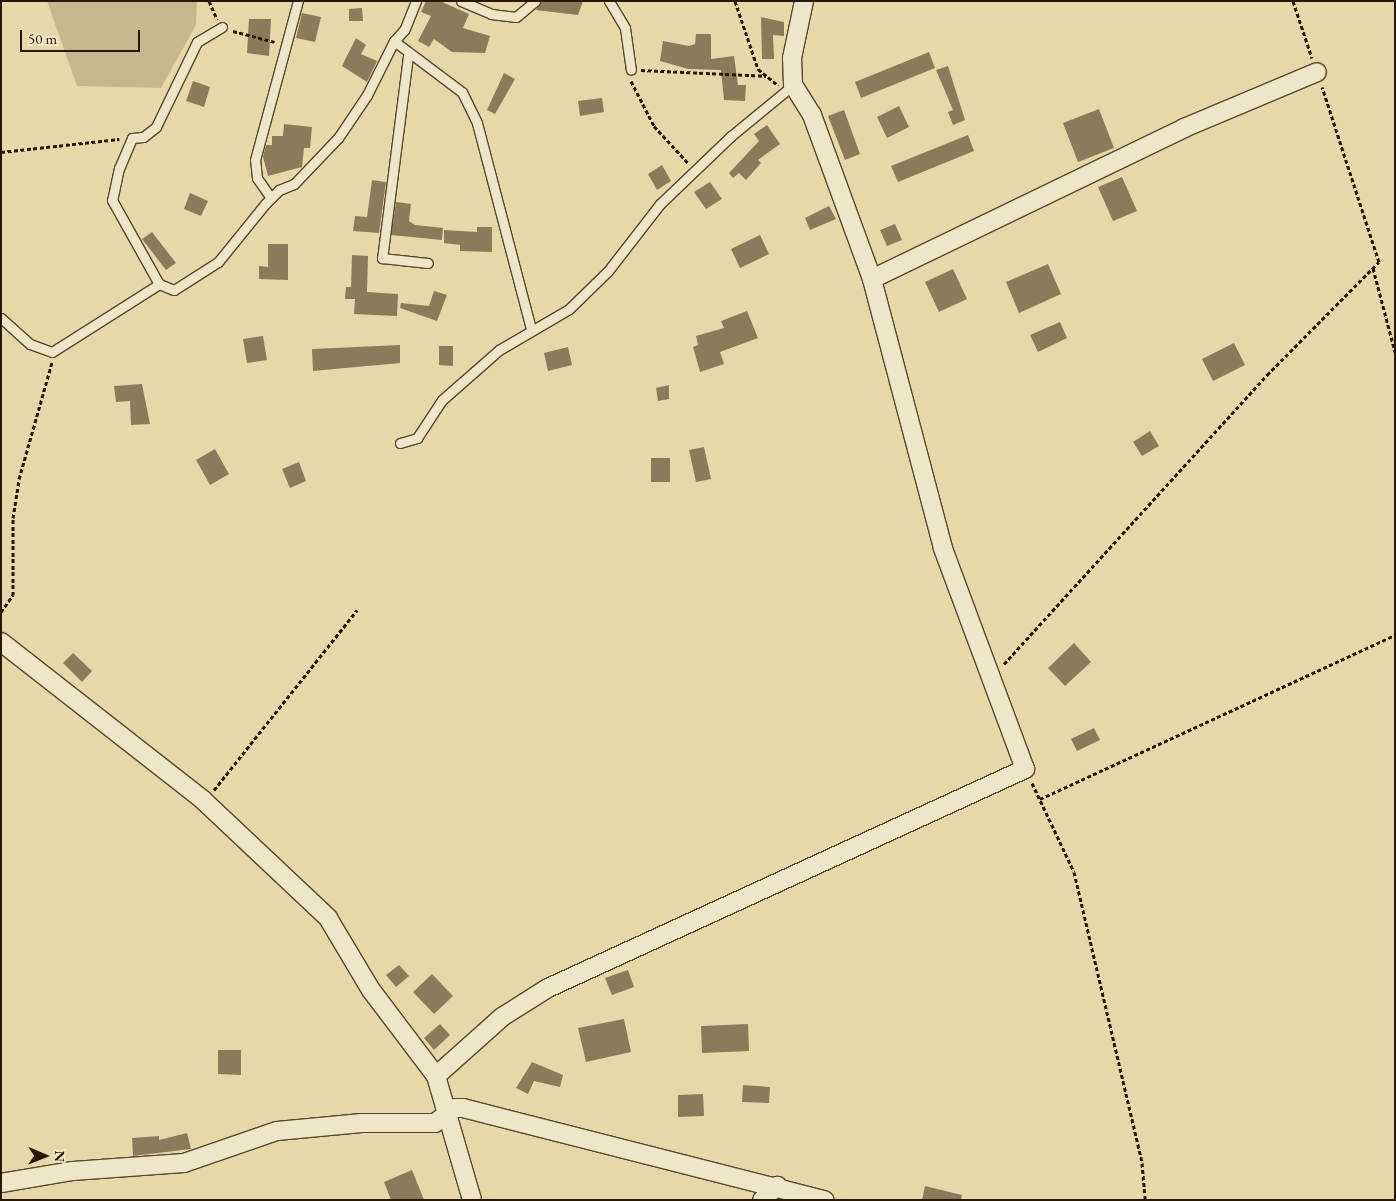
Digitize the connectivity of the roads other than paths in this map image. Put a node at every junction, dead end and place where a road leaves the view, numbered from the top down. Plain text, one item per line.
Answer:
1 (298, 1) edge
2 (416, 1) edge
3 (461, 1) edge
4 (535, 1) edge
5 (609, 1) edge
6 (804, 1) edge
7 (222, 27) road end
8 (394, 41) junction
9 (408, 56) junction
10 (631, 70) road end
11 (1317, 72) road end
12 (789, 87) junction
13 (271, 198) junction
14 (428, 263) dead end
15 (872, 279) junction
16 (160, 284) junction
17 (1, 318) edge
18 (530, 329) junction
19 (400, 442) dead end
20 (1, 642) edge
21 (436, 1076) junction
22 (448, 1117) junction
23 (1, 1183) edge
24 (777, 1186) junction
25 (472, 1200) edge
26 (762, 1200) edge
27 (824, 1200) edge

1 - 13 lane
2 - 8 lane
3 - 4 lane
5 - 10 lane
6 - 12 street
7 - 16 lane
8 - 9 lane
8 - 13 lane
9 - 14 lane
9 - 18 lane
11 - 15 street
12 - 15 street
12 - 18 lane
13 - 16 lane
15 - 21 street
16 - 17 lane
18 - 19 lane
20 - 21 street
21 - 22 street
22 - 23 street
22 - 24 street
22 - 25 street
24 - 26 street
24 - 27 street

